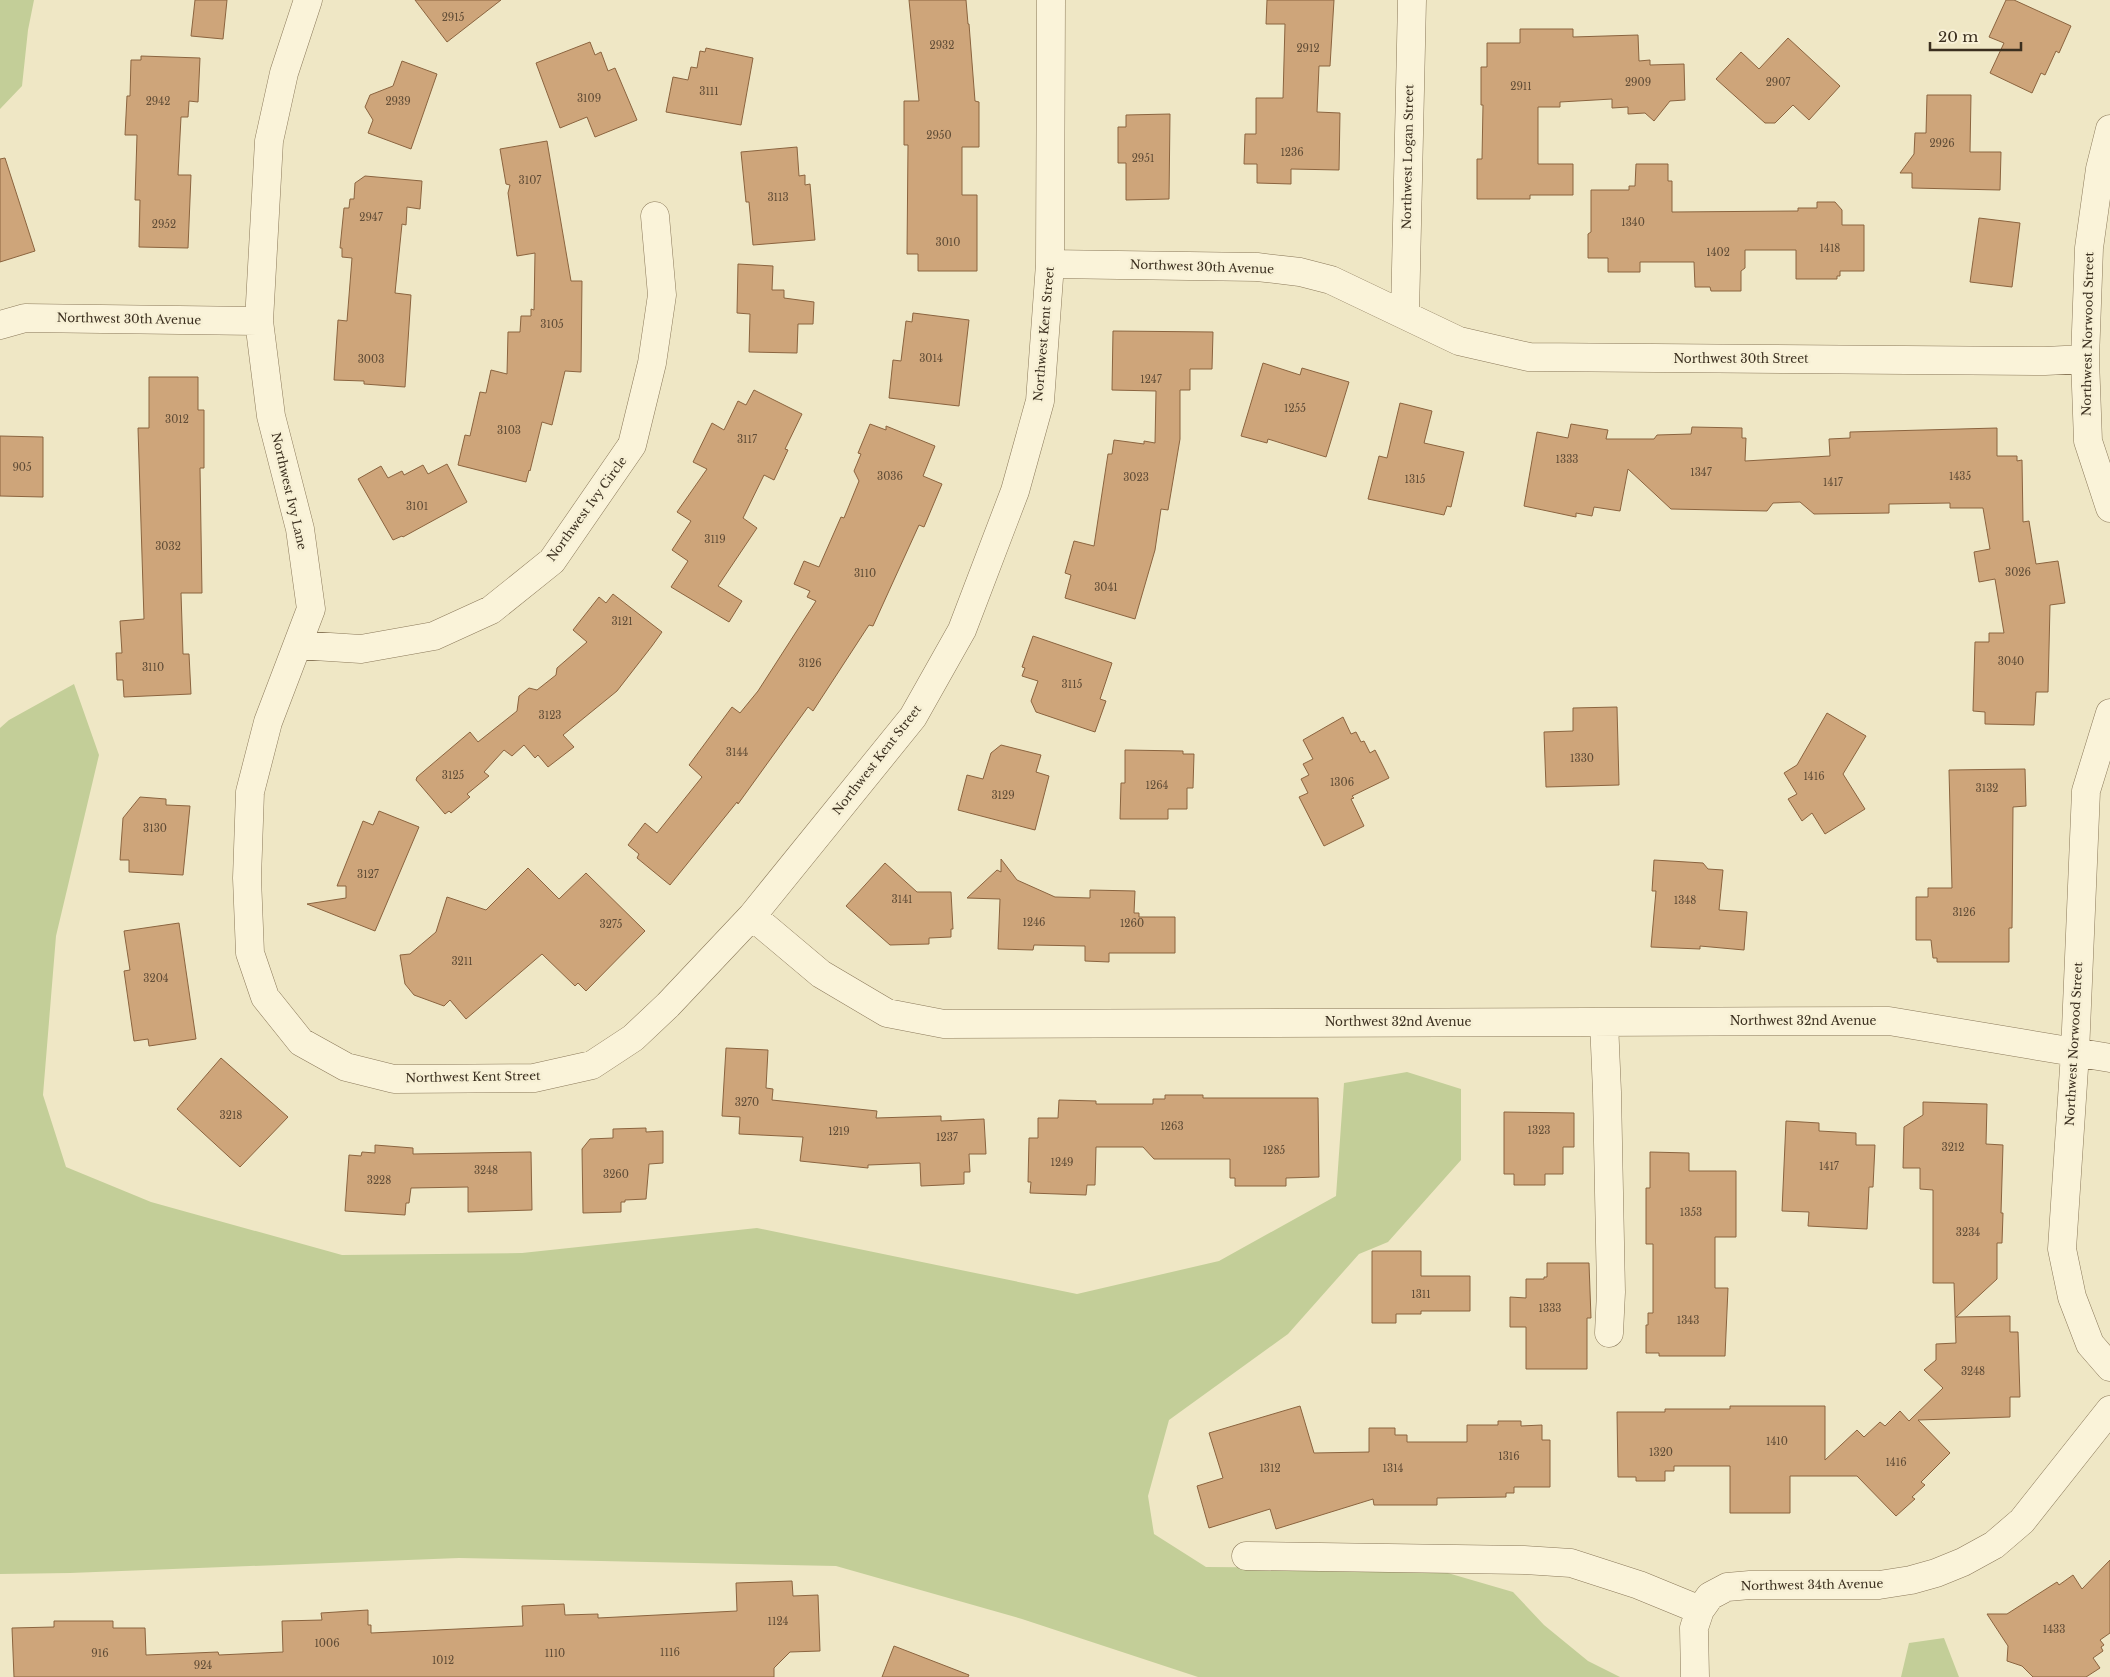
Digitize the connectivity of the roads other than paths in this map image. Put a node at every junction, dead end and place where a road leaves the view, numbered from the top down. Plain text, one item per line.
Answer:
1 (308, 0) edge
2 (1051, 0) edge
3 (1412, 0) edge
4 (2110, 129) edge
5 (655, 216) dead end
6 (1050, 264) junction
7 (1405, 314) junction
8 (258, 321) junction
9 (0, 325) edge
10 (2085, 359) junction
11 (2110, 508) edge
12 (298, 645) junction
13 (2110, 713) edge
14 (752, 916) junction
15 (1604, 1022) junction
16 (2075, 1053) junction
17 (2110, 1058) edge
18 (394, 1079) joint
19 (1609, 1333) dead end
20 (2110, 1367) edge
21 (2110, 1410) edge
22 (1246, 1556) dead end
23 (1700, 1610) junction
24 (1695, 1677) edge

1 - 8 street, Northwest Ivy Lane
2 - 6 street, Northwest Kent Street
3 - 7 street, Northwest Logan Street
4 - 10 street, Northwest Norwood Street
5 - 12 street, Northwest Ivy Circle
6 - 7 street, Northwest 30th Avenue
6 - 14 street, Northwest Kent Street
7 - 10 street, Northwest 30th Street
8 - 9 street, Northwest 30th Avenue
8 - 12 street, Northwest Ivy Lane
10 - 11 street, Northwest Norwood Street
12 - 18 street, Northwest Ivy Lane
13 - 16 street, Northwest Norwood Street
14 - 15 street, Northwest 32nd Avenue
14 - 18 street, Northwest Kent Street
15 - 16 street, Northwest 32nd Avenue
15 - 19 street
16 - 17 street, Northwest 32nd Avenue
16 - 20 street, Northwest Norwood Street
21 - 23 street, Northwest 34th Avenue
22 - 23 street
23 - 24 street

